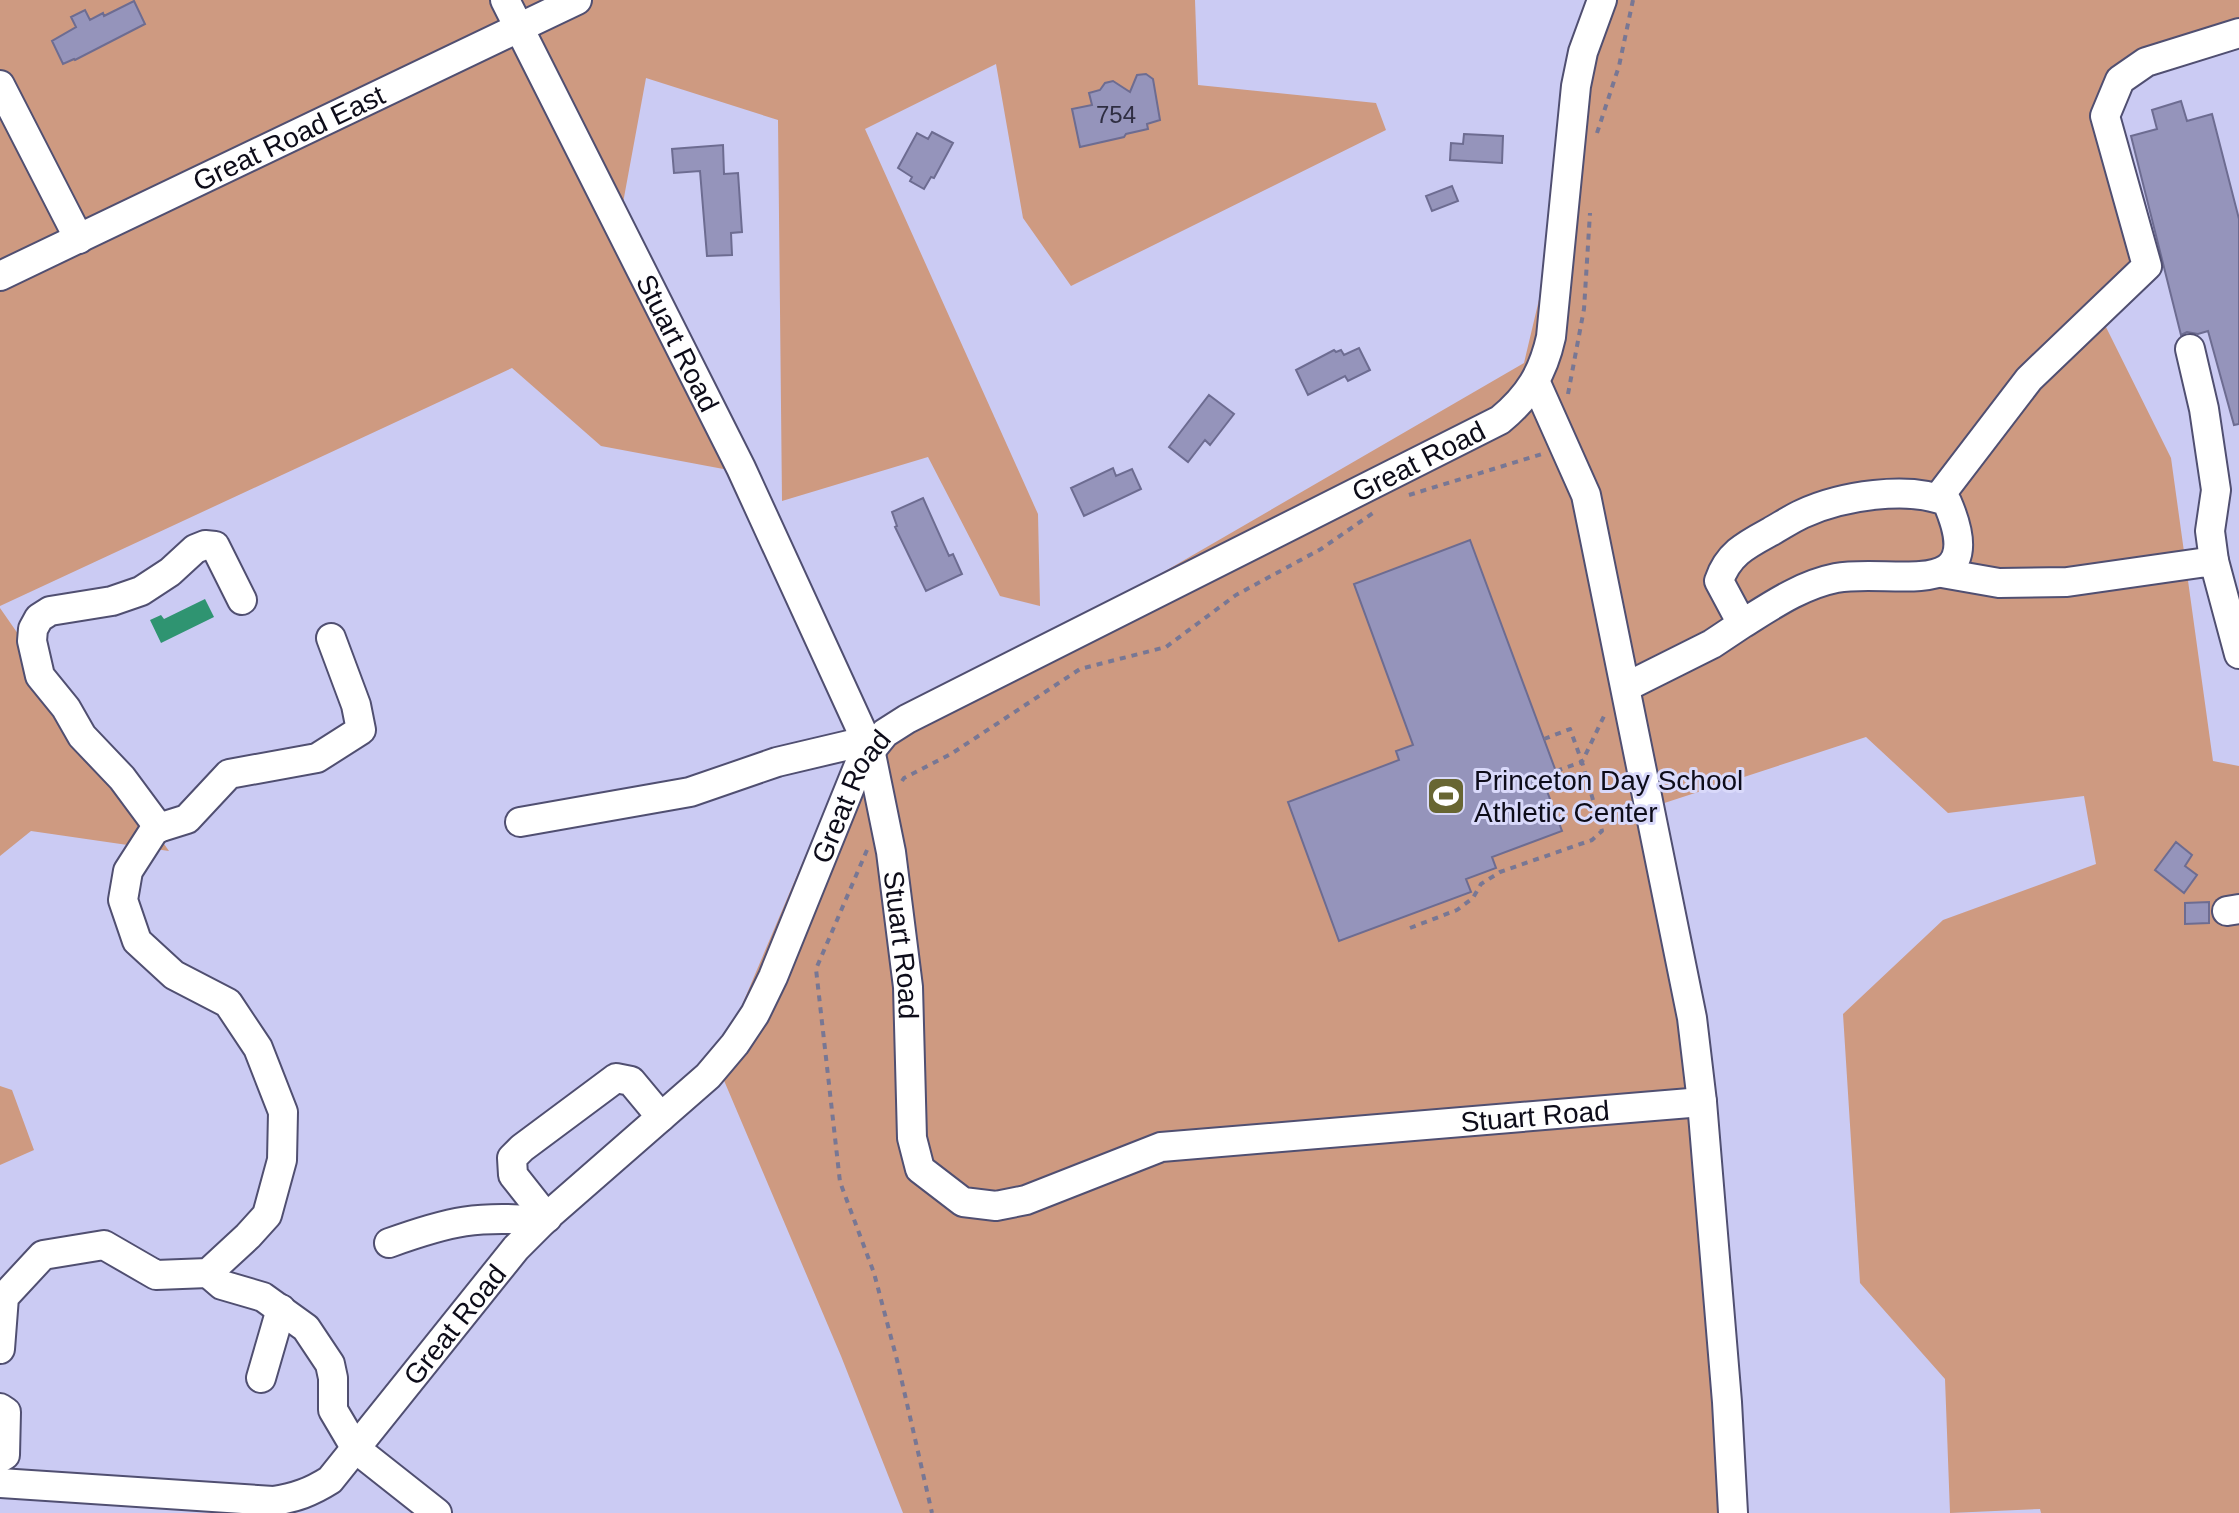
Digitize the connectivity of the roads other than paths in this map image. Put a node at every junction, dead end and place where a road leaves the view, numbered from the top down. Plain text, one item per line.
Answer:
1 (505, 0) edge
2 (577, 0) edge
3 (1602, 0) edge
4 (519, 26) junction
5 (2239, 33) edge
6 (0, 85) edge
7 (79, 239) junction
8 (0, 276) edge
9 (2190, 349) dead end
10 (1536, 383) junction
11 (1938, 498) junction
12 (2214, 561) junction
13 (1942, 573) junction
14 (242, 600) dead end
15 (1742, 624) junction
16 (331, 638) dead end
17 (2239, 654) edge
18 (1626, 687) junction
19 (868, 745) junction
20 (520, 822) dead end
21 (159, 828) junction
22 (1702, 1102) junction
23 (661, 1117) junction
24 (545, 1219) junction
25 (389, 1243) dead end
26 (208, 1273) junction
27 (281, 1309) junction
28 (0, 1349) edge
29 (261, 1378) dead end
30 (0, 1408) edge
31 (356, 1449) junction
32 (0, 1458) edge
33 (0, 1483) edge
34 (175, 1504) edge
35 (437, 1513) edge
36 (1733, 1513) edge

1 - 4 street, Stuart Road
2 - 4 street, Great Road East
3 - 10 street, Great Road
4 - 7 street, Great Road East
4 - 19 street, Stuart Road
5 - 11 street
6 - 7 street
7 - 8 street, Great Road East
9 - 12 street
10 - 18 street
10 - 19 street, Great Road
11 - 13 street
11 - 15 street
12 - 13 street
12 - 17 street
13 - 15 street
14 - 21 street
15 - 18 street
16 - 21 street
18 - 22 street
19 - 20 street
19 - 22 street, Stuart Road
19 - 23 street, Great Road
21 - 26 street
22 - 36 street
23 - 24 street, Great Road
23 - 24 street
24 - 25 street
24 - 31 street, Great Road
26 - 27 street
26 - 28 street
27 - 29 street
27 - 31 street
30 - 32 street
31 - 34 street, Great Road
31 - 35 street
33 - 34 street, Great Road

